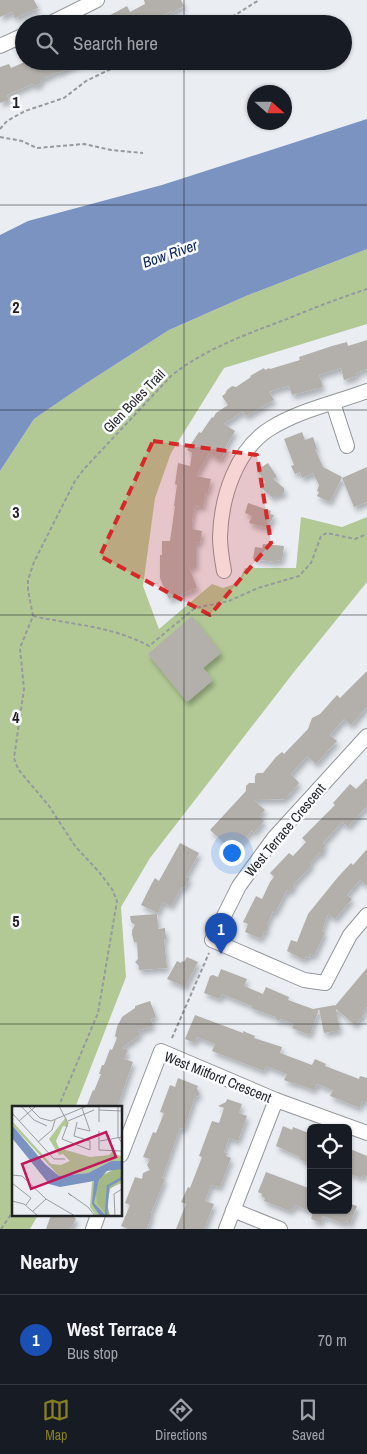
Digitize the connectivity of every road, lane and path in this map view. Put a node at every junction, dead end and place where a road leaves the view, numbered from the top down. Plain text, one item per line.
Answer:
1 (96, 0) edge
2 (259, 0) edge
3 (67, 15) edge
4 (235, 15) edge
5 (15, 39) edge
6 (0, 46) edge
7 (109, 70) edge
8 (0, 130) edge
9 (0, 137) edge
10 (143, 153) dead end
11 (367, 289) edge
12 (367, 391) edge
13 (333, 403) junction
14 (347, 446) dead end
15 (367, 534) edge
16 (224, 572) dead end
17 (33, 616) junction
18 (367, 736) edge
19 (367, 915) edge
20 (209, 953) dead end
21 (172, 1038) dead end
22 (276, 1100) junction
23 (59, 1106) edge
24 (367, 1133) edge
25 (122, 1152) edge
26 (233, 1210) junction
27 (12, 1213) edge
28 (98, 1216) edge
29 (1, 1229) edge
30 (93, 1229) edge
31 (226, 1229) edge
32 (280, 1229) edge

1 - 3 street
2 - 4 path
5 - 6 street
7 - 8 path
9 - 10 path
11 - 17 path, Glen Boles Trail
12 - 13 street
13 - 14 street
13 - 16 street
15 - 17 path
17 - 23 path
18 - 19 street, West Terrace Crescent
20 - 21 path
22 - 24 street
22 - 25 street, West Mitford Crescent
22 - 26 street, West Mitford Crescent
26 - 31 street, West Mitford Crescent
26 - 32 street
27 - 29 path
28 - 30 street

